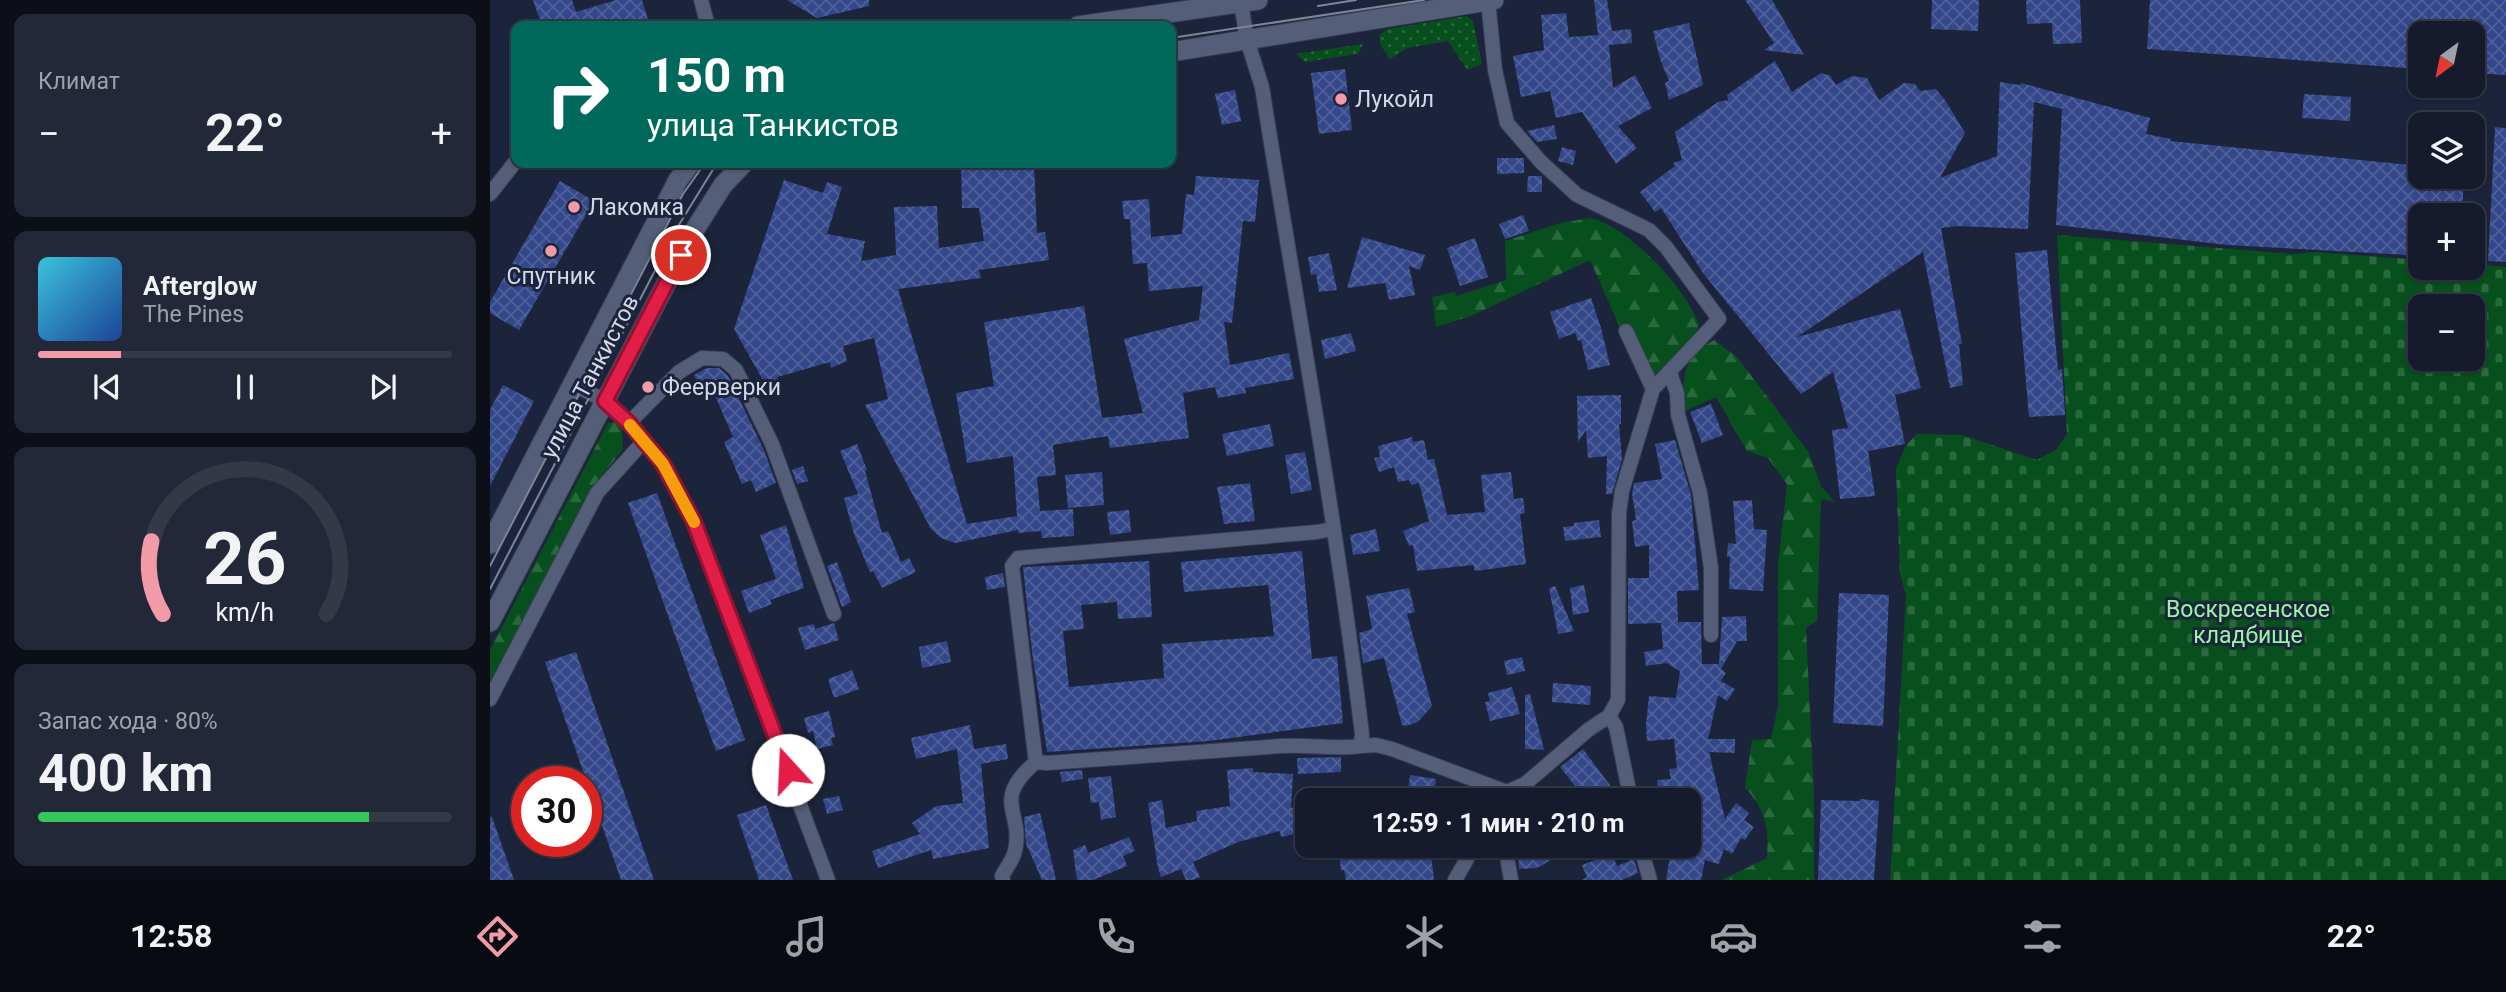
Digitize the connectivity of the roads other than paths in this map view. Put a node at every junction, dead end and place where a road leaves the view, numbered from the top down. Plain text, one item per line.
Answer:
1 (701, 0) edge
2 (1488, 0) edge
3 (1494, 0) edge
4 (1249, 1) edge
5 (707, 21) edge
6 (1112, 21) edge
7 (1247, 40) junction
8 (1176, 51) edge
9 (511, 167) edge
10 (687, 168) edge
11 (739, 168) edge
12 (490, 193) edge
13 (1626, 331) dead end
14 (1670, 373) junction
15 (572, 383) junction
16 (1653, 389) junction
17 (605, 401) junction
18 (629, 423) junction
19 (643, 441) junction
20 (1332, 529) junction
21 (490, 544) edge
22 (834, 614) dead end
23 (490, 622) edge
24 (1711, 635) dead end
25 (490, 699) edge
26 (1609, 716) junction
27 (1361, 746) junction
28 (1036, 762) junction
29 (1486, 788) edge
30 (1518, 788) edge
31 (1629, 788) edge
32 (1468, 858) edge
33 (1507, 858) edge
34 (1644, 858) edge
35 (828, 880) edge
36 (1003, 880) edge
37 (1455, 880) edge
38 (1511, 880) edge
39 (1650, 880) edge

1 - 5 street
2 - 3 main road
2 - 7 main road
2 - 14 street
4 - 6 main road
4 - 7 street
7 - 8 main road
7 - 20 street
9 - 12 street
10 - 15 main road, улица Танкистов
11 - 17 main road, улица Танкистов
13 - 16 street
14 - 16 street
14 - 24 street
15 - 17 street
15 - 21 main road, улица Танкистов
16 - 26 street
17 - 18 street
17 - 23 main road, улица Танкистов
18 - 19 street
18 - 22 street
19 - 25 street
19 - 35 street
20 - 27 street
20 - 28 street
26 - 30 street
26 - 31 street
27 - 28 street
27 - 29 street
28 - 36 street
32 - 37 street
33 - 38 street
34 - 39 street

